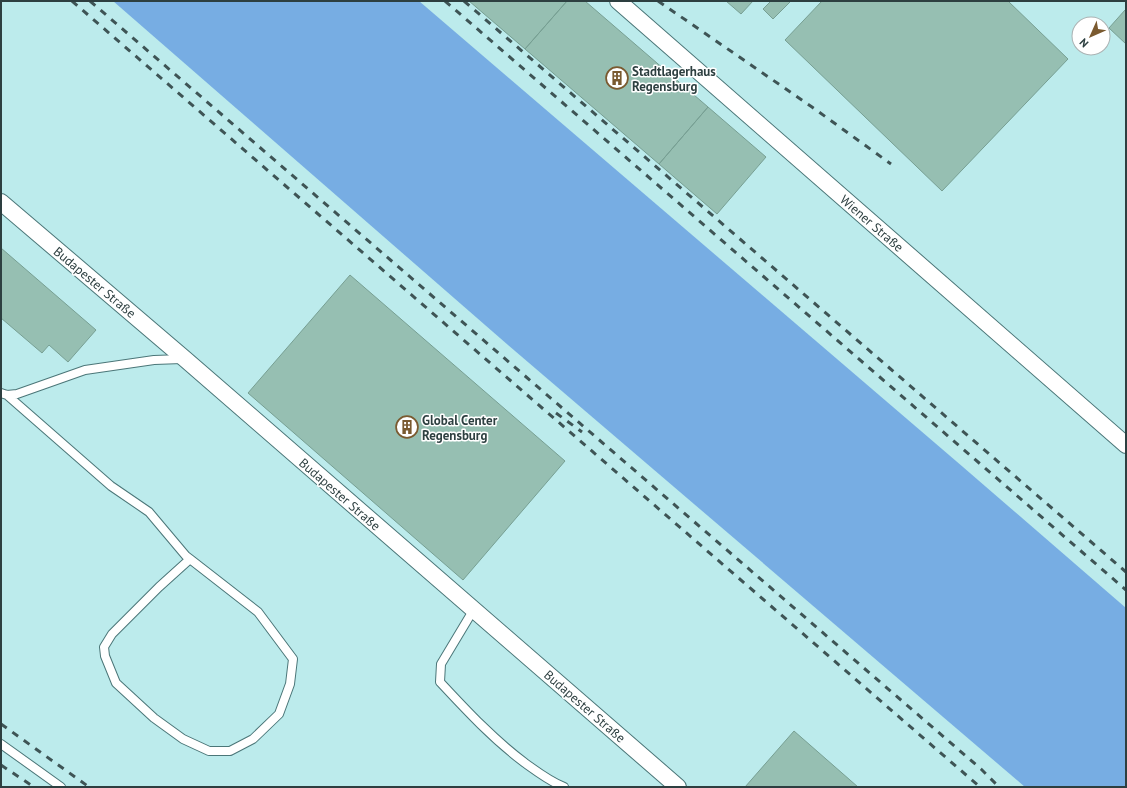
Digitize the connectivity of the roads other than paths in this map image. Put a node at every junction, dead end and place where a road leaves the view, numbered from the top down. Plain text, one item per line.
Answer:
1 (618, 1) edge
2 (1, 202) edge
3 (185, 359) junction
4 (4, 394) edge
5 (1126, 445) edge
6 (190, 559) junction
7 (474, 610) junction
8 (1, 744) edge
9 (549, 784) edge
10 (61, 787) edge
11 (564, 787) edge
12 (675, 787) edge

1 - 5 street, Wiener Straße
2 - 3 street, Budapester Straße
3 - 4 lane
3 - 7 street, Budapester Straße
4 - 6 lane
6 - 6 lane
7 - 9 lane
7 - 12 street, Budapester Straße
8 - 10 lane
9 - 11 lane

